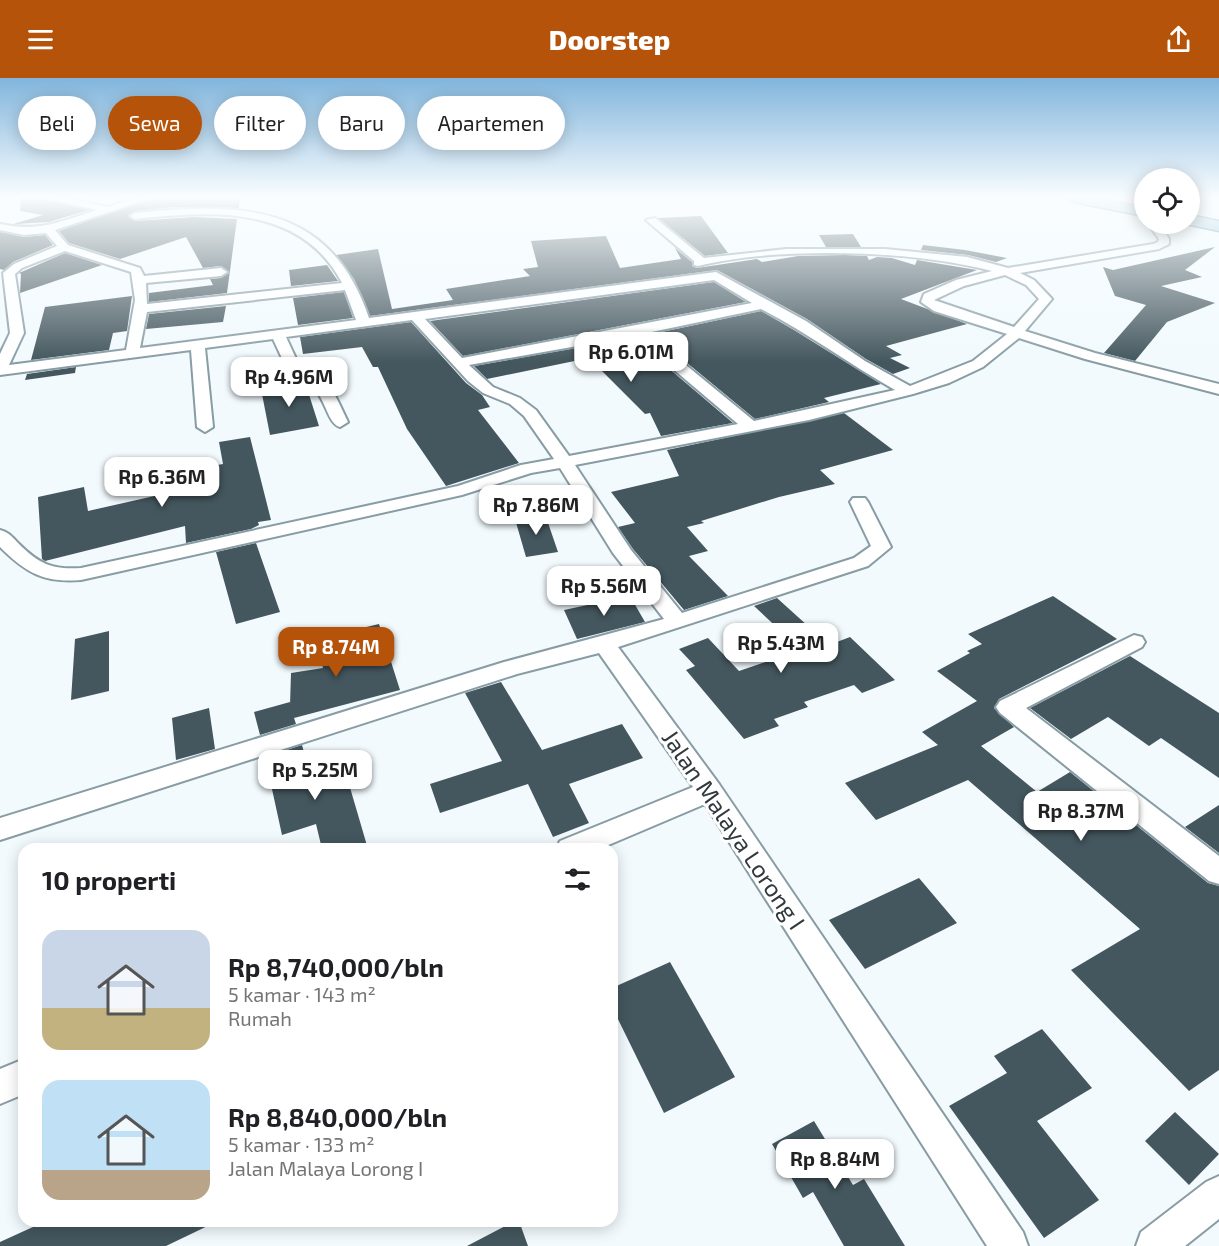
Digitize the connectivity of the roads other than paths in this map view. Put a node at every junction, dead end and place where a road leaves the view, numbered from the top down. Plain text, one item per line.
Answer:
1 (51, 253) edge
2 (82, 253) edge
3 (325, 253) edge
4 (691, 253) edge
5 (780, 253) edge
6 (886, 253) edge
7 (1124, 253) edge
8 (701, 261) junction
9 (221, 272) dead end
10 (1011, 272) junction
11 (716, 276) junction
12 (141, 280) junction
13 (351, 286) junction
14 (763, 305) junction
15 (140, 309) junction
16 (416, 316) junction
17 (364, 323) junction
18 (637, 331) junction
19 (1016, 333) junction
20 (278, 335) junction
21 (198, 346) junction
22 (132, 355) junction
23 (459, 363) junction
24 (0, 370) edge
25 (1219, 389) edge
26 (908, 391) junction
27 (340, 422) dead end
28 (750, 426) junction
29 (205, 427) dead end
30 (565, 462) junction
31 (859, 502) dead end
32 (0, 536) edge
33 (678, 622) junction
34 (1134, 642) dead end
35 (604, 644) junction
36 (710, 791) junction
37 (0, 829) edge
38 (584, 843) edge
39 (1219, 872) edge
40 (18, 1079) edge
41 (0, 1087) edge
42 (1219, 1195) edge
43 (1010, 1246) edge
44 (1155, 1246) edge

1 - 24 street
2 - 12 street
3 - 13 street
4 - 8 street
5 - 8 street
6 - 10 street
7 - 10 street
8 - 11 street
9 - 12 street
10 - 19 street
10 - 19 street
11 - 14 street
11 - 16 street
12 - 15 street
13 - 15 street
13 - 17 street
14 - 18 street
14 - 26 street
15 - 22 street
16 - 17 street
16 - 23 street
17 - 20 street
18 - 23 street
18 - 28 street
19 - 25 street
19 - 26 street
20 - 21 street
20 - 27 street
21 - 22 street
21 - 29 street
22 - 24 street
23 - 30 street
26 - 28 street
28 - 30 street
30 - 32 street
30 - 33 street
31 - 33 street
33 - 35 street
34 - 39 street
35 - 36 street, Jalan Malaya Lorong I
35 - 37 street
36 - 38 street
36 - 43 street, Jalan Malaya Lorong I
40 - 41 street
42 - 44 street

